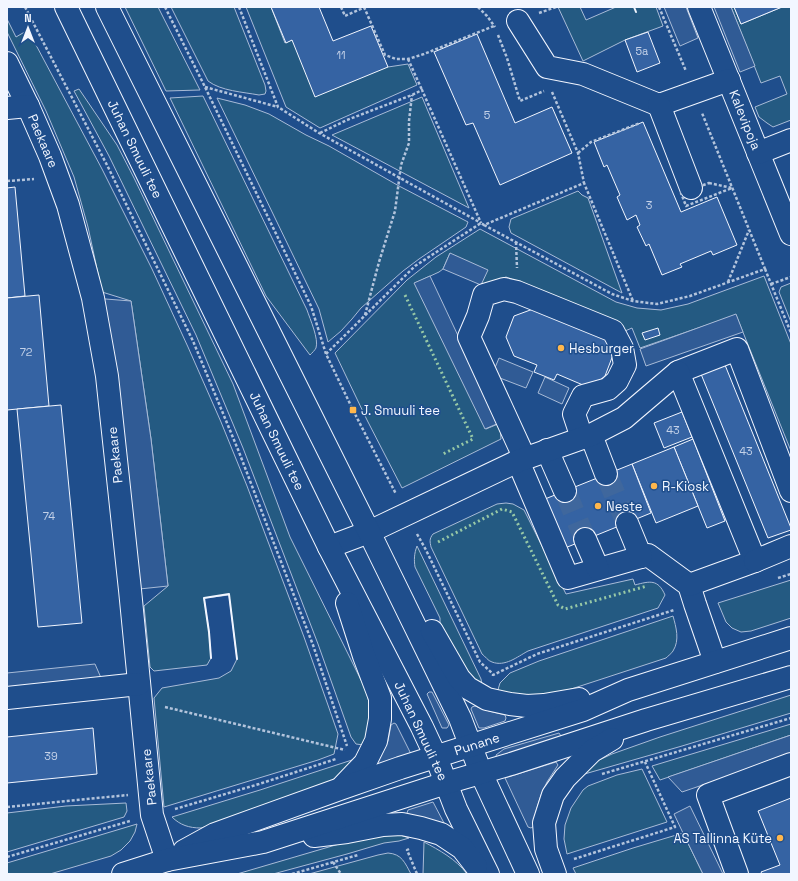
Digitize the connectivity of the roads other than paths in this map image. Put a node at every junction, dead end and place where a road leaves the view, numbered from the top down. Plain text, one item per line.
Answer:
1 (66, 7) edge
2 (107, 7) edge
3 (699, 7) edge
4 (518, 21) dead end
5 (7, 63) edge
6 (729, 80) junction
7 (659, 105) junction
8 (18, 107) edge
9 (791, 140) edge
10 (758, 153) junction
11 (691, 188) dead end
12 (791, 234) edge
13 (678, 372) junction
14 (586, 436) junction
15 (547, 450) junction
16 (521, 460) junction
17 (606, 474) tunnel mouth
18 (564, 491) tunnel mouth
19 (791, 491) edge
20 (627, 523) tunnel mouth
21 (369, 532) junction
22 (586, 539) tunnel mouth
23 (791, 546) edge
24 (329, 547) junction
25 (641, 557) junction
26 (755, 561) junction
27 (598, 569) junction
28 (692, 595) junction
29 (791, 638) edge
30 (715, 662) junction
31 (791, 677) edge
32 (628, 690) junction
33 (140, 693) junction
34 (7, 698) edge
35 (646, 720) junction
36 (470, 747) junction
37 (436, 757) junction
38 (791, 764) edge
39 (481, 773) junction
40 (446, 783) junction
41 (340, 789) junction
42 (263, 842) junction
43 (167, 860) junction
44 (123, 874) edge
45 (482, 874) edge
46 (488, 874) edge
47 (528, 874) edge
48 (555, 874) edge
49 (737, 874) edge

1 - 24 main road, Juhan Smuuli tee
2 - 21 main road
3 - 6 main road, Kalevipoja
4 - 7 main road
5 - 8 main road, Paekaare
6 - 7 main road
6 - 10 main road, Kalevipoja
7 - 11 main road
8 - 33 main road, Paekaare
9 - 10 main road
10 - 12 main road, Kalevipoja
13 - 14 main road
13 - 19 main road
13 - 26 main road
14 - 15 main road
14 - 16 main road
14 - 17 main road
15 - 16 main road
15 - 18 main road
16 - 21 main road
16 - 27 main road
20 - 25 main road
21 - 24 main road
21 - 32 main road
21 - 36 main road
22 - 27 main road
23 - 26 main road
24 - 37 main road, Juhan Smuuli tee
24 - 41 main road
25 - 27 main road
25 - 28 main road
26 - 28 main road
28 - 30 main road
29 - 30 main road, Punane
30 - 32 main road, Punane
31 - 35 main road, Punane
32 - 36 main road, Punane
33 - 34 main road
33 - 43 main road, Paekaare
35 - 39 main road, Punane
35 - 48 main road
36 - 37 main road, Punane
36 - 39 main road
37 - 40 main road, Juhan Smuuli tee
37 - 41 main road, Punane
38 - 49 main road
39 - 40 main road, Punane
39 - 47 main road
40 - 42 main road, Punane
40 - 46 main road, Juhan Smuuli tee
41 - 43 main road, Punane
42 - 43 main road, Punane
42 - 45 main road
43 - 44 main road, Punane

